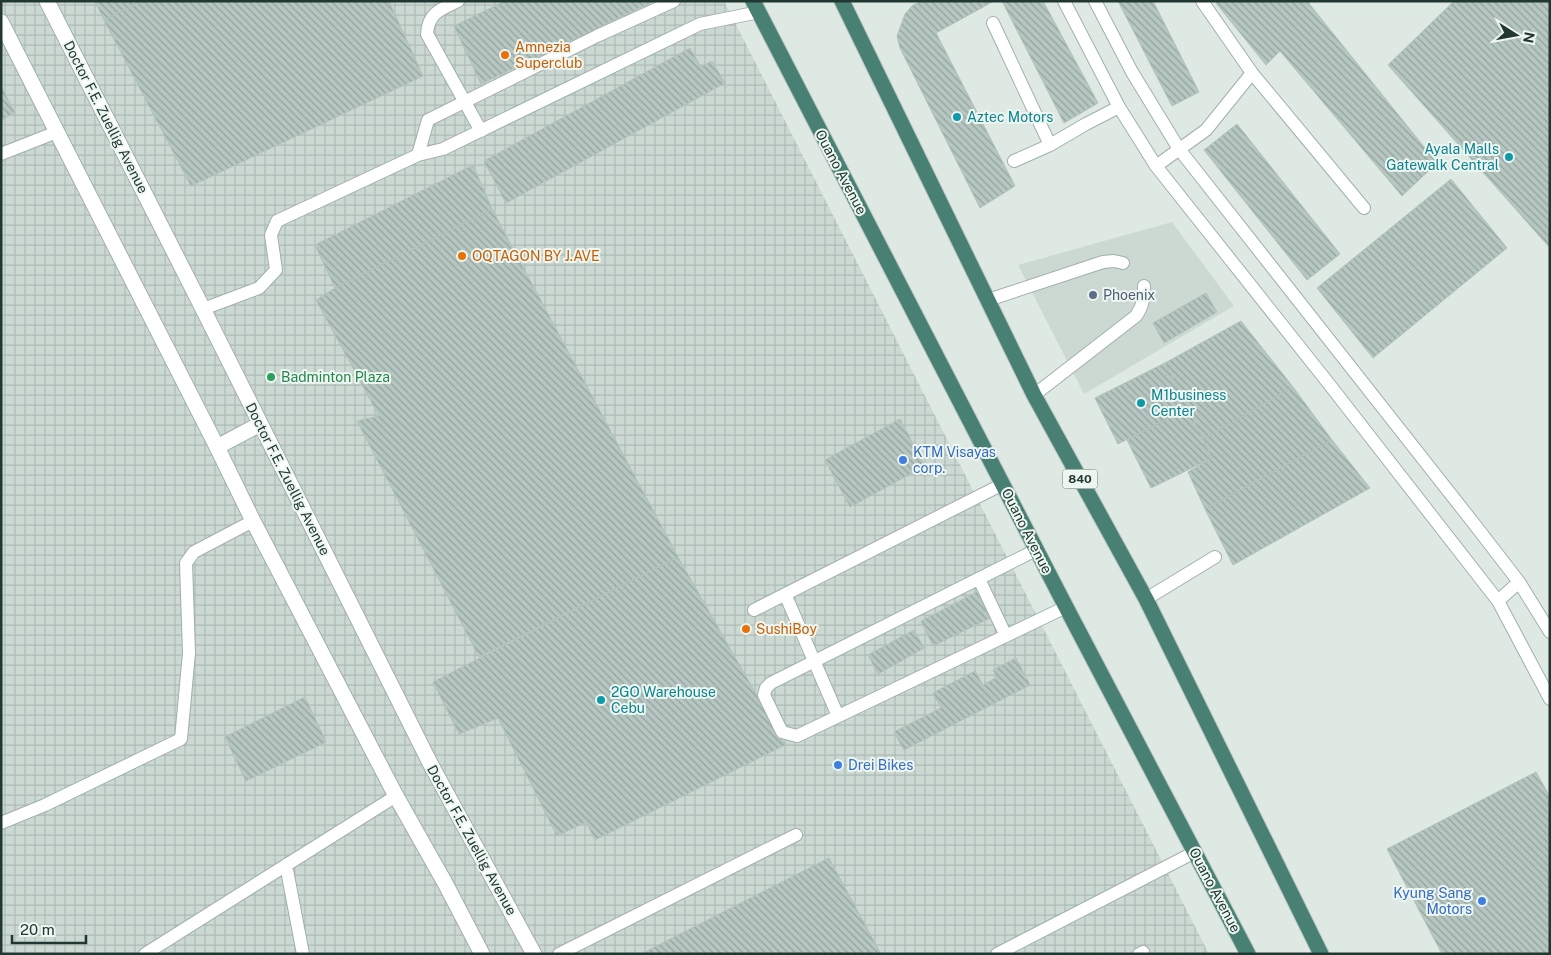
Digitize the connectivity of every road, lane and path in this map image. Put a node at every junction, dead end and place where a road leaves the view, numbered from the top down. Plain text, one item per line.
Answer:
1 (47, 1) edge
2 (674, 1) edge
3 (842, 1) edge
4 (1064, 1) edge
5 (1096, 1) edge
6 (1202, 1) edge
7 (454, 2) edge
8 (756, 7) edge
9 (1, 22) edge
10 (993, 23) dead end
11 (1252, 73) junction
12 (464, 102) junction
13 (1119, 107) junction
14 (481, 131) junction
15 (57, 132) junction
16 (1050, 145) junction
17 (1180, 149) junction
18 (1, 154) edge
19 (418, 155) junction
20 (1014, 161) dead end
21 (1156, 166) junction
22 (1364, 208) dead end
23 (1123, 263) dead end
24 (1144, 286) dead end
25 (988, 300) junction
26 (203, 309) junction
27 (1034, 395) junction
28 (260, 424) junction
29 (217, 447) junction
30 (1002, 484) junction
31 (253, 521) junction
32 (1036, 550) junction
33 (1215, 557) dead end
34 (978, 579) junction
35 (1519, 582) junction
36 (785, 594) junction
37 (1146, 599) junction
38 (1498, 601) junction
39 (1066, 608) junction
40 (754, 610) dead end
41 (1550, 632) edge
42 (1006, 636) junction
43 (814, 662) junction
44 (1550, 699) edge
45 (838, 716) junction
46 (396, 796) junction
47 (1, 823) edge
48 (796, 835) dead end
49 (1194, 852) junction
50 (286, 865) junction
51 (145, 954) edge
52 (304, 954) edge
53 (482, 954) edge
54 (534, 954) edge
55 (559, 954) edge
56 (998, 954) edge
57 (1248, 954) edge
58 (1321, 954) edge

1 - 26 street, Doctor F.E. Zuellig Avenue
2 - 12 lane
3 - 25 highway, 840
4 - 13 lane
5 - 17 lane
6 - 11 lane
7 - 12 lane
8 - 14 lane
8 - 30 highway, Ouano Avenue
9 - 15 street
10 - 16 lane
11 - 17 lane
11 - 22 lane
12 - 14 lane
12 - 19 lane
13 - 16 lane
13 - 21 lane
14 - 19 lane
15 - 18 lane
15 - 29 street
16 - 20 lane
17 - 21 lane
17 - 35 lane
19 - 26 lane
21 - 38 lane
23 - 25 lane
24 - 27 lane
25 - 27 highway, 840
26 - 28 street, Doctor F.E. Zuellig Avenue
27 - 37 highway, 840
28 - 29 street
28 - 54 street, Doctor F.E. Zuellig Avenue
29 - 31 street
30 - 32 highway, Ouano Avenue
30 - 36 lane
31 - 46 street
31 - 47 lane
32 - 34 lane
32 - 39 highway, Ouano Avenue
33 - 37 lane
34 - 42 lane
34 - 43 lane
35 - 38 lane
35 - 41 lane
36 - 40 lane
36 - 43 lane
37 - 58 highway, 840
38 - 44 lane
39 - 42 lane
39 - 49 highway, Ouano Avenue
42 - 45 lane
43 - 45 lane
43 - 45 lane
46 - 50 lane
46 - 53 street
48 - 55 lane
49 - 56 lane
49 - 57 highway, Ouano Avenue
50 - 51 lane
50 - 52 lane

